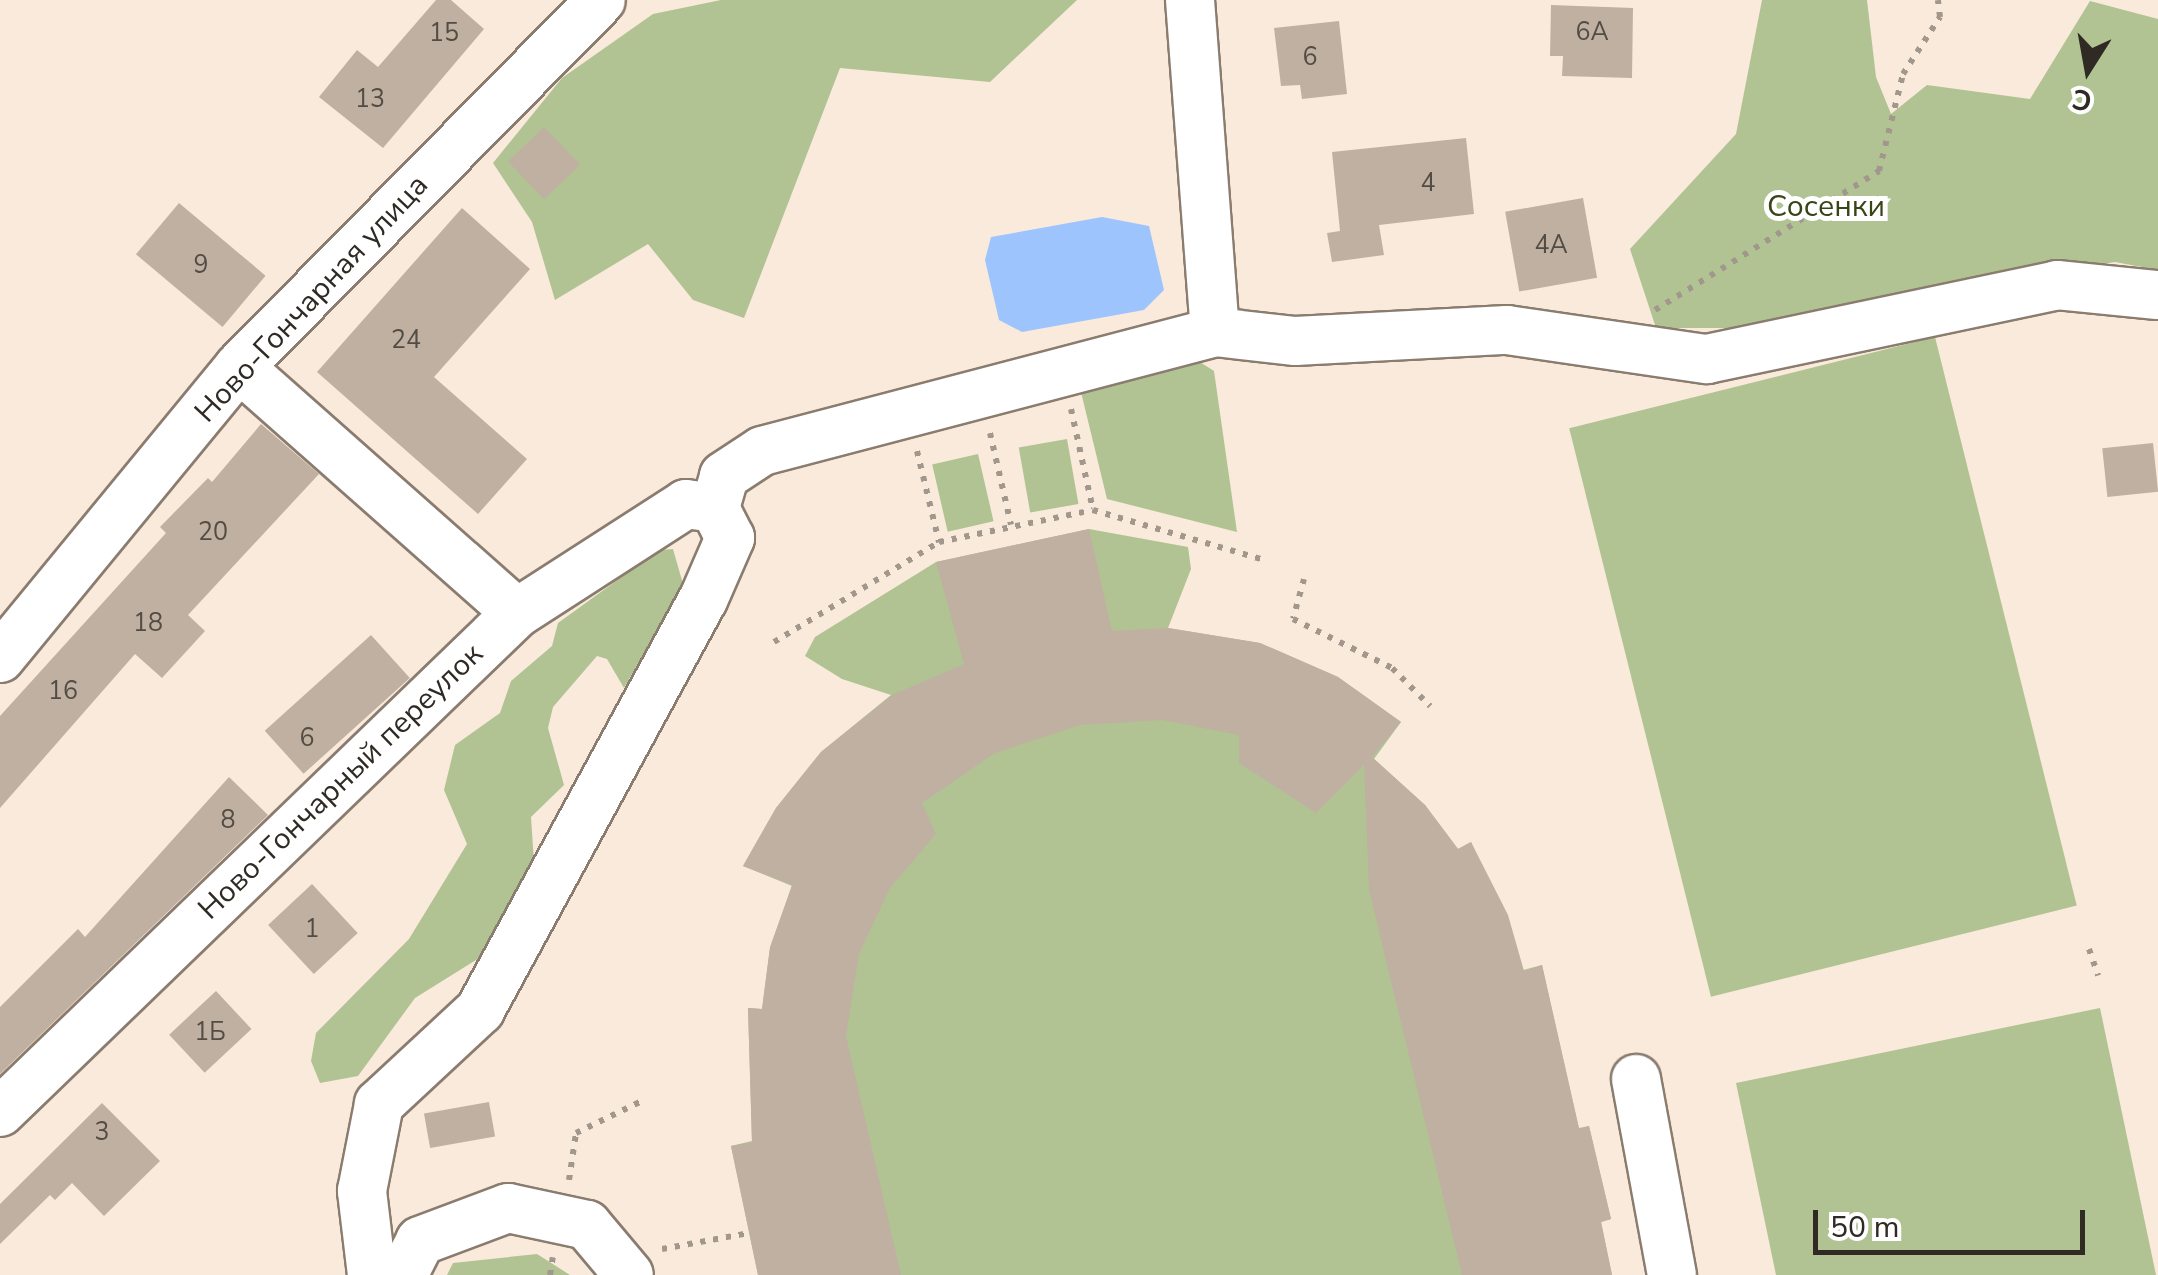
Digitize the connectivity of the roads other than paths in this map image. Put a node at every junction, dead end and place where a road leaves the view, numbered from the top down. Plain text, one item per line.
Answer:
1 (601, 0) edge
2 (1190, 0) edge
3 (2158, 296) edge
4 (1215, 332) junction
5 (239, 367) junction
6 (715, 508) junction
7 (517, 613) junction
8 (0, 658) edge
9 (1636, 1080) dead end
10 (0, 1112) edge
11 (640, 1263) edge
12 (372, 1275) edge
13 (404, 1275) edge
14 (1672, 1275) edge

1 - 5 street, Ново-Гончарная улица
2 - 4 street
3 - 4 street
4 - 6 street
5 - 7 street
5 - 8 street, Ново-Гончарная улица
6 - 7 street, Ново-Гончарный переулок
6 - 12 street
7 - 10 street, Ново-Гончарный переулок
9 - 14 street
11 - 13 street

